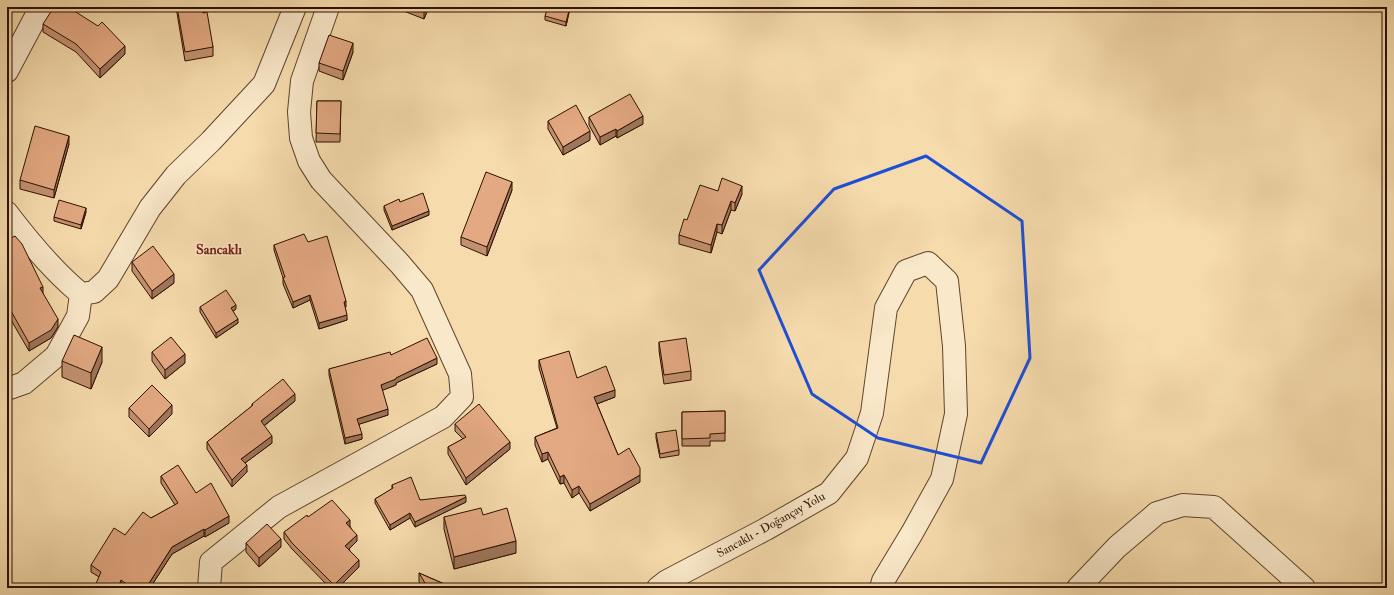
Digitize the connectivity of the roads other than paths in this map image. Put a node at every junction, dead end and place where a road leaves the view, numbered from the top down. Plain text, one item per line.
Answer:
1 (41, 7) edge
2 (294, 7) edge
3 (328, 7) edge
4 (7, 71) edge
5 (7, 214) edge
6 (81, 294) junction
7 (7, 389) edge
8 (209, 588) edge
9 (658, 588) edge
10 (880, 588) edge
11 (1078, 588) edge
12 (1304, 588) edge

1 - 4 street
2 - 6 street
3 - 8 street
5 - 6 street
6 - 7 street
9 - 10 street, Sancaklı - Doğançay Yolu
11 - 12 street

